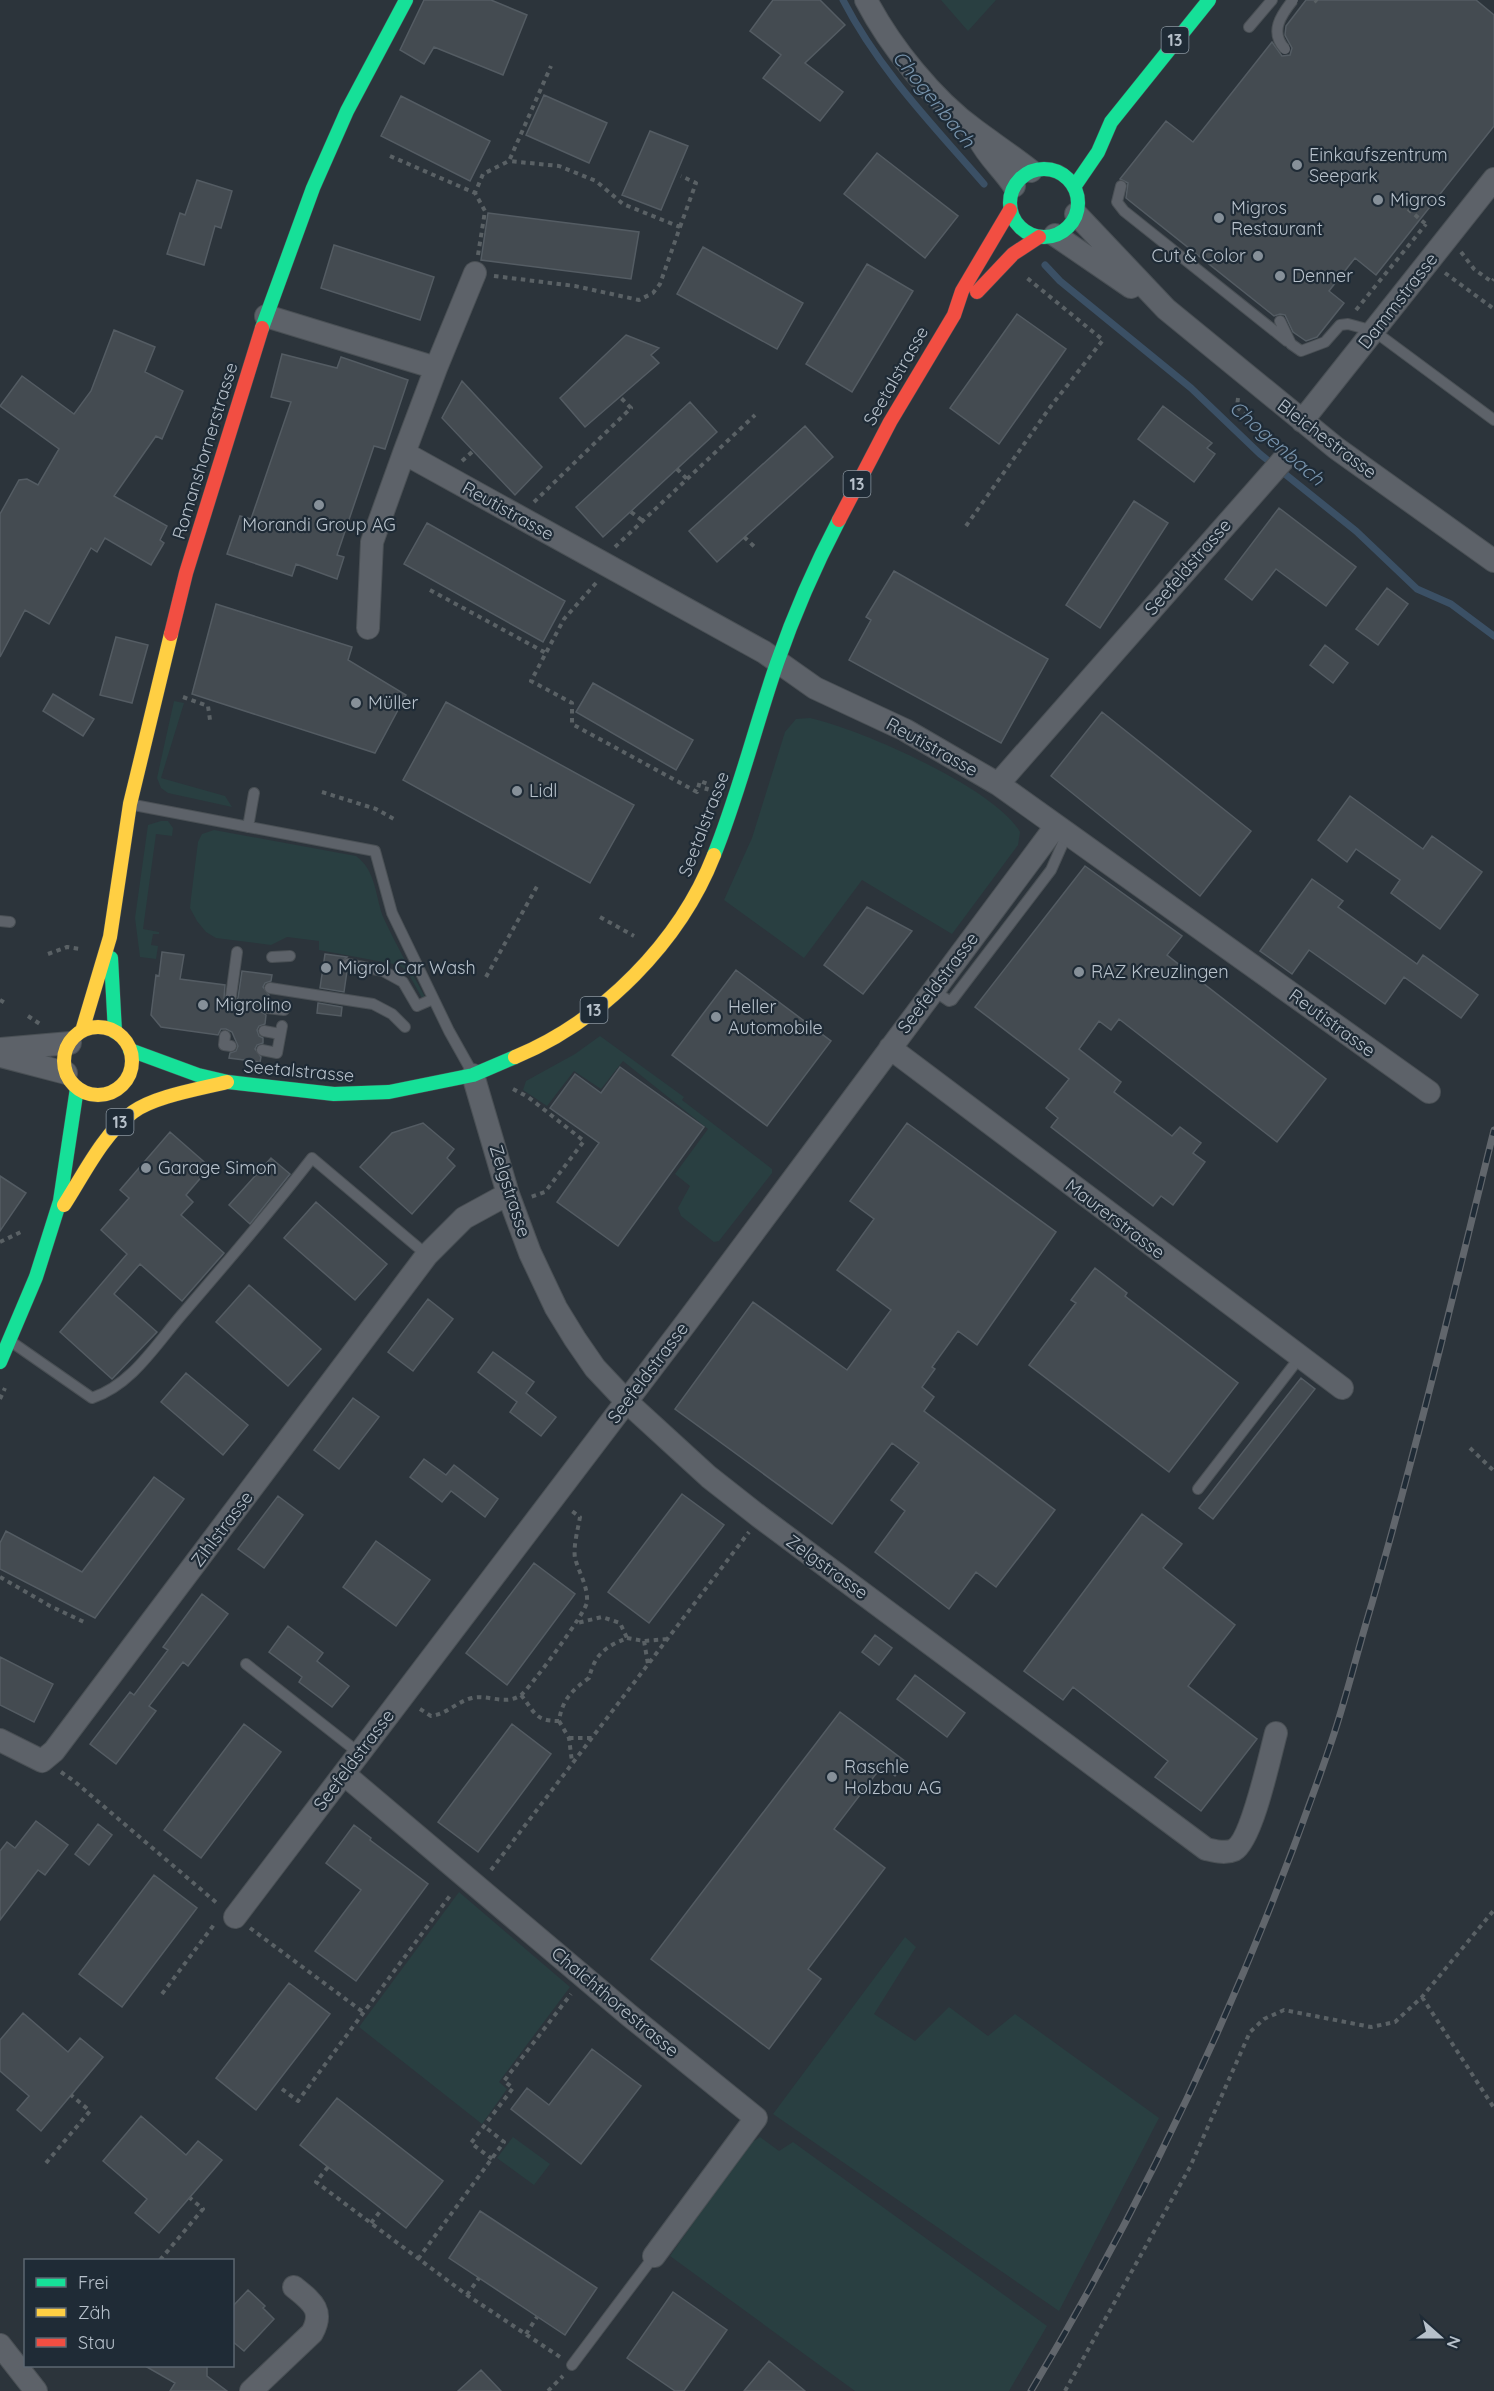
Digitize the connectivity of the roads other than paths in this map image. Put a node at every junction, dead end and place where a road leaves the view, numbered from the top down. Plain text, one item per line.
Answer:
1 (406, 0) edge
2 (866, 0) edge
3 (1209, 0) edge
4 (1272, 0) edge
5 (1293, 0) edge
6 (1249, 27) dead end
7 (1285, 49) dead end
8 (1111, 122) junction
9 (974, 130) junction
10 (1093, 134) dead end
11 (1062, 159) dead end
12 (1039, 170) junction
13 (1494, 179) edge
14 (1014, 186) junction
15 (1121, 186) dead end
16 (1074, 187) junction
17 (1010, 210) junction
18 (1076, 214) junction
19 (1047, 236) junction
20 (475, 273) road end
21 (1166, 309) junction
22 (954, 315) junction
23 (266, 316) junction
24 (1280, 321) dead end
25 (1374, 331) junction
26 (1291, 344) junction
27 (436, 368) junction
28 (1494, 420) edge
29 (1302, 421) junction
30 (405, 453) junction
31 (1276, 467) road end
32 (1494, 561) edge
33 (368, 628) dead end
34 (777, 662) junction
35 (998, 784) junction
36 (254, 793) dead end
37 (130, 804) junction
38 (248, 827) junction
39 (1061, 830) junction
40 (110, 937) junction
41 (237, 952) dead end
42 (290, 956) dead end
43 (272, 957) dead end
44 (348, 964) dead end
45 (270, 988) dead end
46 (231, 996) dead end
47 (433, 999) junction
48 (267, 1008) dead end
49 (284, 1010) dead end
50 (405, 1027) dead end
51 (264, 1031) dead end
52 (115, 1032) junction
53 (76, 1037) junction
54 (890, 1048) junction
55 (0, 1049) edge
56 (130, 1050) junction
57 (262, 1050) dead end
58 (0, 1055) edge
59 (473, 1074) junction
60 (198, 1075) junction
61 (169, 1078) dead end
62 (72, 1080) junction
63 (142, 1081) dead end
64 (228, 1082) junction
65 (124, 1083) junction
66 (1429, 1092) dead end
67 (108, 1094) junction
68 (98, 1110) dead end
69 (84, 1142) dead end
70 (518, 1196) junction
71 (60, 1202) junction
72 (55, 1219) junction
73 (427, 1255) junction
74 (10, 1340) junction
75 (1300, 1357) junction
76 (0, 1362) edge
77 (1342, 1388) dead end
78 (627, 1402) junction
79 (1198, 1488) dead end
80 (246, 1664) dead end
81 (1276, 1733) dead end
82 (0, 1740) edge
83 (359, 1753) junction
84 (344, 1774) junction
85 (230, 1913) road end
86 (654, 2256) joint
87 (294, 2287) dead end
88 (1, 2350) edge
89 (569, 2369) road end
90 (36, 2391) edge
91 (251, 2391) edge

1 - 23 main road, Romanshornerstrasse
2 - 9 street
3 - 8 main road, 13
4 - 6 lane
5 - 7 lane, bridge
8 - 10 main road, 13
8 - 16 main road, 13
9 - 12 street
9 - 14 street
11 - 12 main road
12 - 14 main road
12 - 16 main road
13 - 25 street, Dammstrasse
14 - 17 main road
15 - 26 lane
16 - 18 main road
17 - 19 main road
17 - 22 main road, Seetalstrasse / 13
18 - 19 main road
18 - 21 street, Bleichestrasse
19 - 21 street, Bleichestrasse
19 - 22 main road, Seetalstrasse / 13
20 - 27 street
21 - 29 street, Bleichestrasse
22 - 34 main road, Seetalstrasse / 13
23 - 27 street
23 - 37 main road, Romanshornerstrasse
24 - 26 lane
25 - 26 lane
25 - 28 lane
25 - 29 street, Dammstrasse
27 - 30 street
29 - 32 street, Bleichestrasse
30 - 33 street
30 - 34 street, Reutistrasse
31 - 35 street, Seefeldstrasse
34 - 35 street, Reutistrasse
34 - 59 main road, Seetalstrasse / 13
35 - 39 street, Reutistrasse
36 - 38 lane
37 - 38 lane
37 - 40 main road, Romanshornerstrasse
38 - 47 lane
39 - 54 street, Seefeldstrasse
39 - 66 street, Reutistrasse
40 - 52 main road, Romanshornerstrasse
40 - 53 main road, Romanshornerstrasse
41 - 46 lane
42 - 43 lane
44 - 47 lane
45 - 50 lane
47 - 59 lane
48 - 49 lane
51 - 57 lane
52 - 53 main road
52 - 56 main road
53 - 55 street
53 - 62 main road, 13
54 - 75 street, Maurerstrasse
54 - 78 street, Seefeldstrasse
56 - 60 main road, Seetalstrasse / 13
56 - 65 main road, 13
58 - 62 street
59 - 64 main road, Seetalstrasse / 13
59 - 70 street, Zelgstrasse
60 - 61 main road, Seetalstrasse / 13
60 - 64 main road, Seetalstrasse / 13
62 - 67 main road, 13
62 - 71 main road, 13
63 - 65 main road, 13
64 - 72 main road, 13
65 - 67 main road, 13
67 - 68 main road, 13
69 - 71 main road, 13
70 - 73 street, Zihlstrasse
70 - 78 street, Zelgstrasse
71 - 72 main road, 13
72 - 74 main road, 13
73 - 74 lane
73 - 82 street, Zihlstrasse
74 - 76 main road, 13
75 - 77 street, Maurerstrasse
75 - 79 lane
78 - 81 street, Zelgstrasse
78 - 83 street, Seefeldstrasse
80 - 83 lane
83 - 84 street, Seefeldstrasse
84 - 85 street, Seefeldstrasse
84 - 86 street, Chalchthorestrasse
86 - 89 lane
87 - 91 street
88 - 90 street

